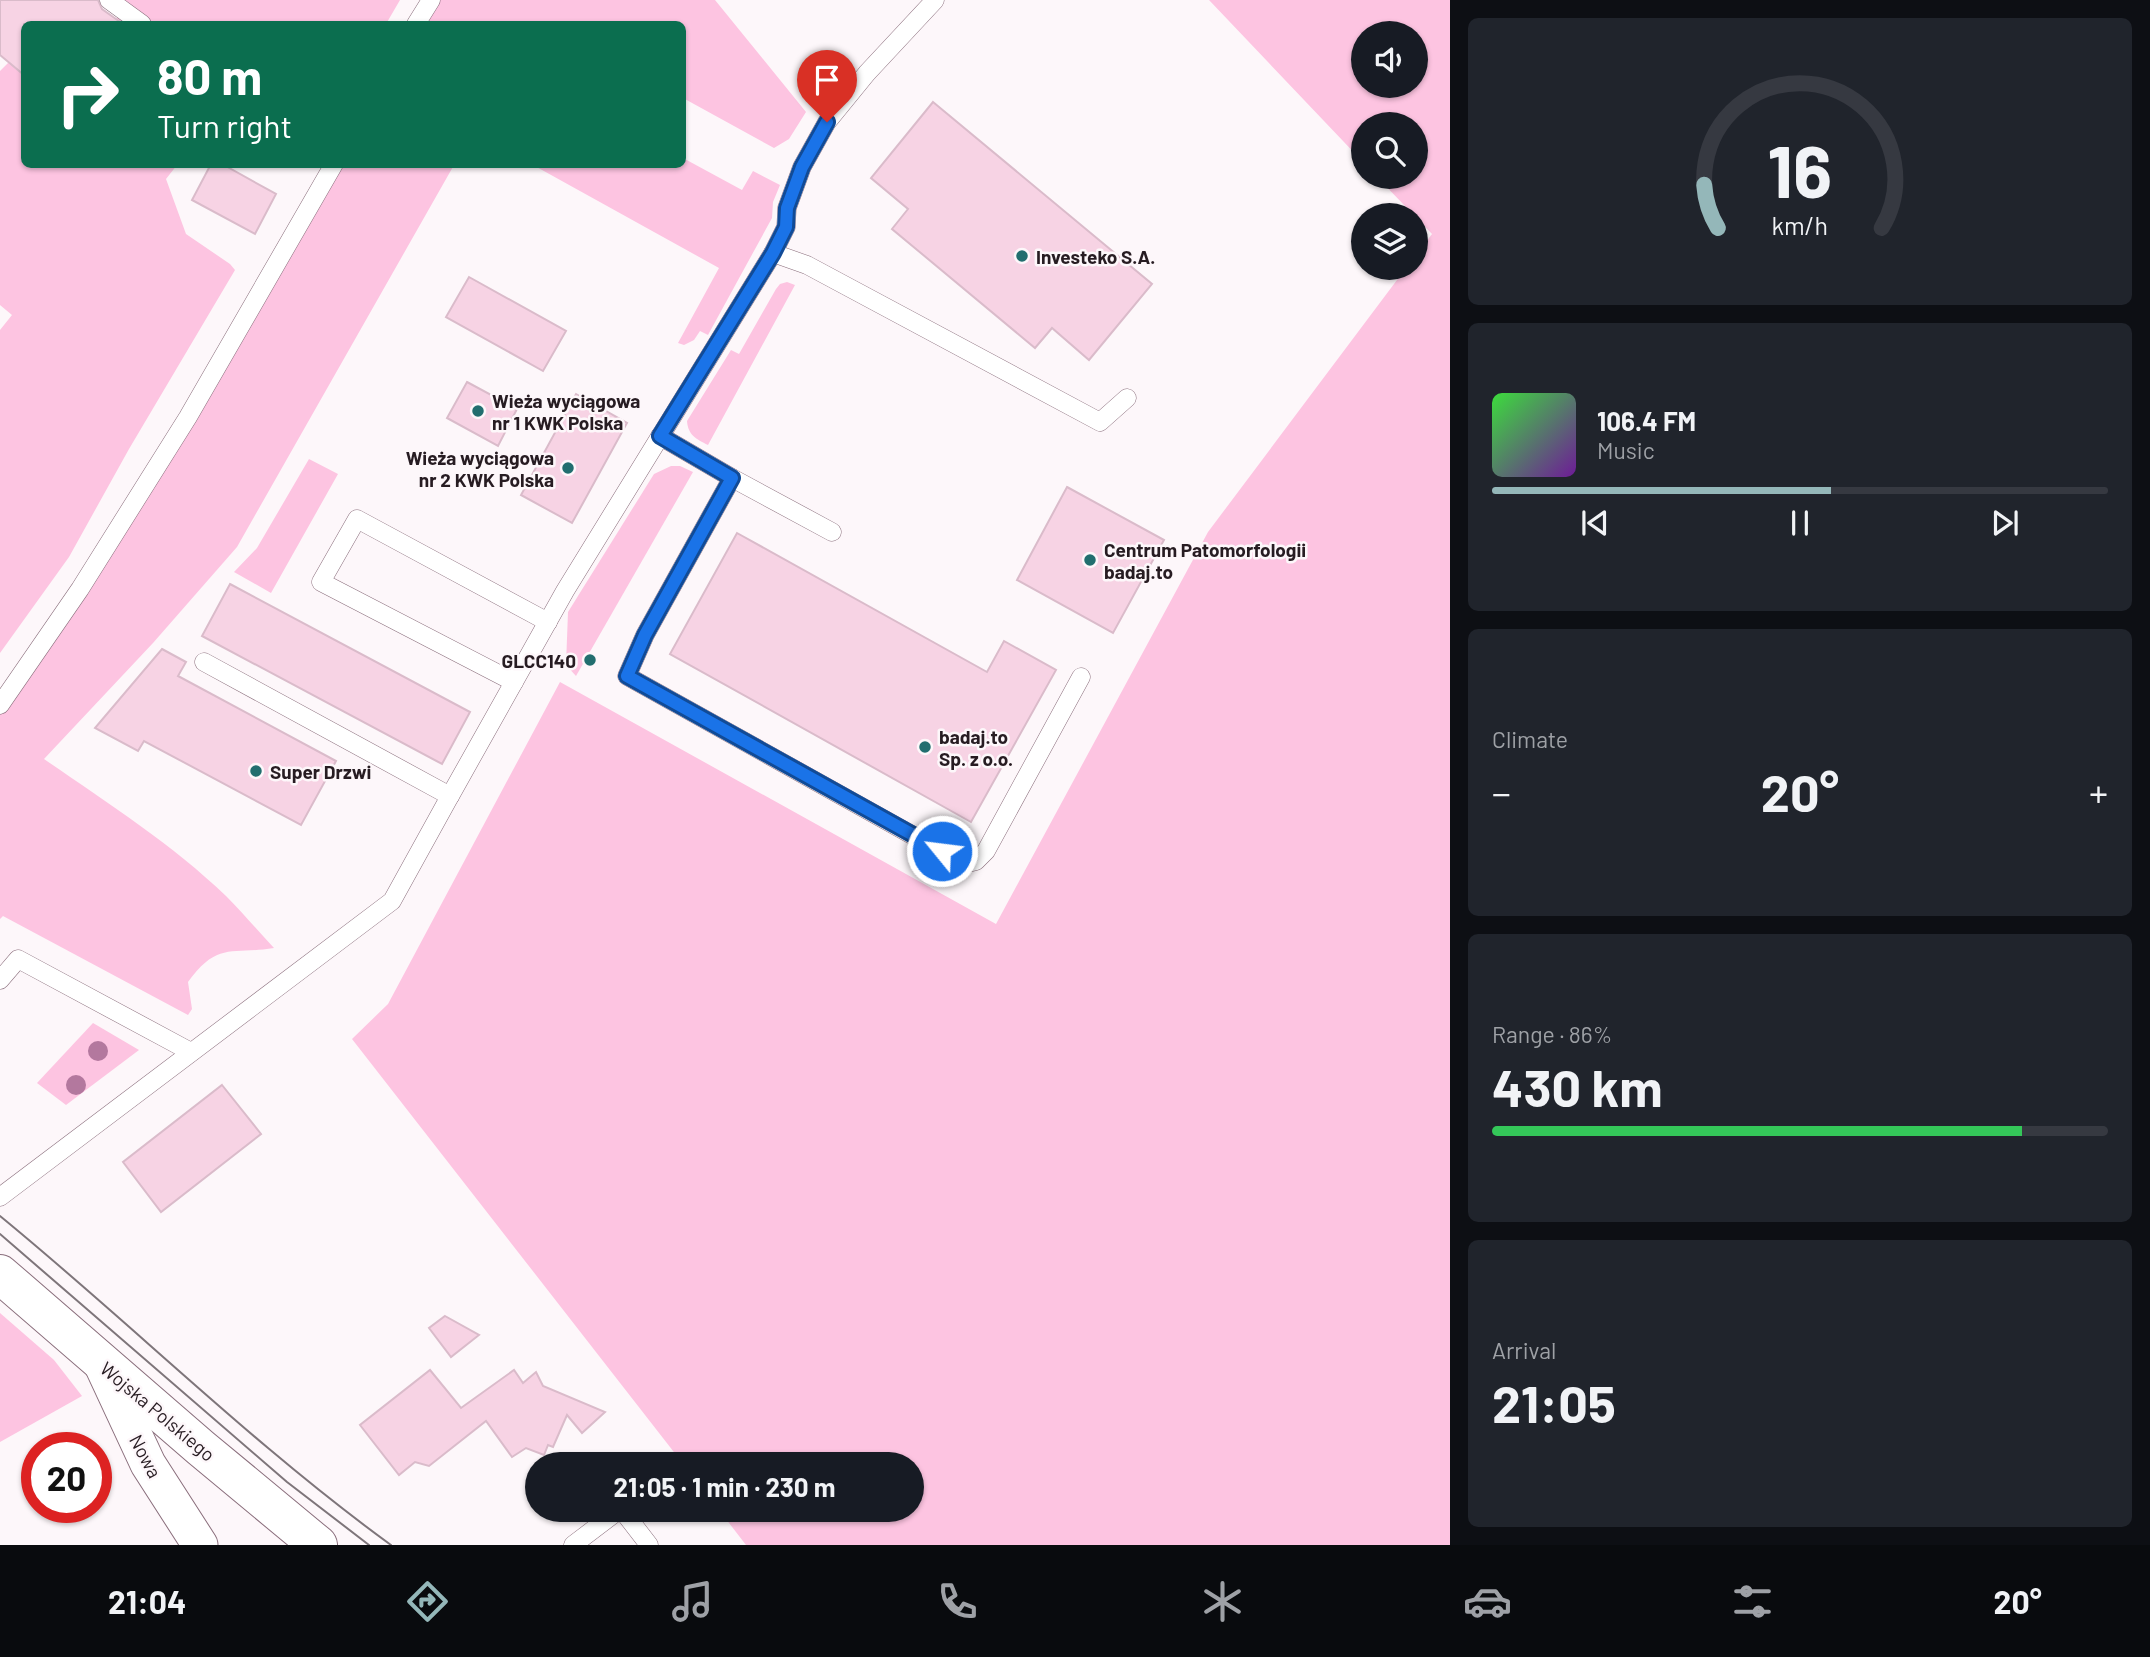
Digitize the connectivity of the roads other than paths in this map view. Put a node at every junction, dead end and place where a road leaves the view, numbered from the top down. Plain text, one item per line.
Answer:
1 (109, 0) edge
2 (431, 0) edge
3 (935, 0) edge
4 (138, 21) edge
5 (418, 21) edge
6 (327, 168) edge
7 (773, 253) junction
8 (1127, 398) dead end
9 (660, 436) junction
10 (732, 478) junction
11 (832, 532) dead end
12 (548, 622) junction
13 (204, 662) dead end
14 (1081, 677) dead end
15 (514, 682) junction
16 (0, 705) edge
17 (450, 796) junction
18 (0, 980) edge
19 (191, 1052) junction
20 (0, 1197) edge
21 (0, 1274) edge
22 (101, 1363) junction
23 (605, 1522) edge
24 (631, 1522) edge
25 (200, 1545) edge
26 (318, 1545) edge
27 (573, 1545) edge
28 (649, 1545) edge

1 - 4 lane
2 - 5 lane
3 - 7 lane
6 - 16 lane
7 - 8 lane
7 - 9 lane
9 - 10 lane
9 - 12 lane
10 - 11 lane
10 - 14 lane
12 - 15 lane
12 - 15 lane
13 - 17 lane
15 - 17 lane
17 - 19 lane
18 - 19 lane
19 - 20 lane
21 - 22 street, Wojska Polskiego
22 - 25 street, Nowa
22 - 26 street, Wojska Polskiego
23 - 27 lane
24 - 28 lane

